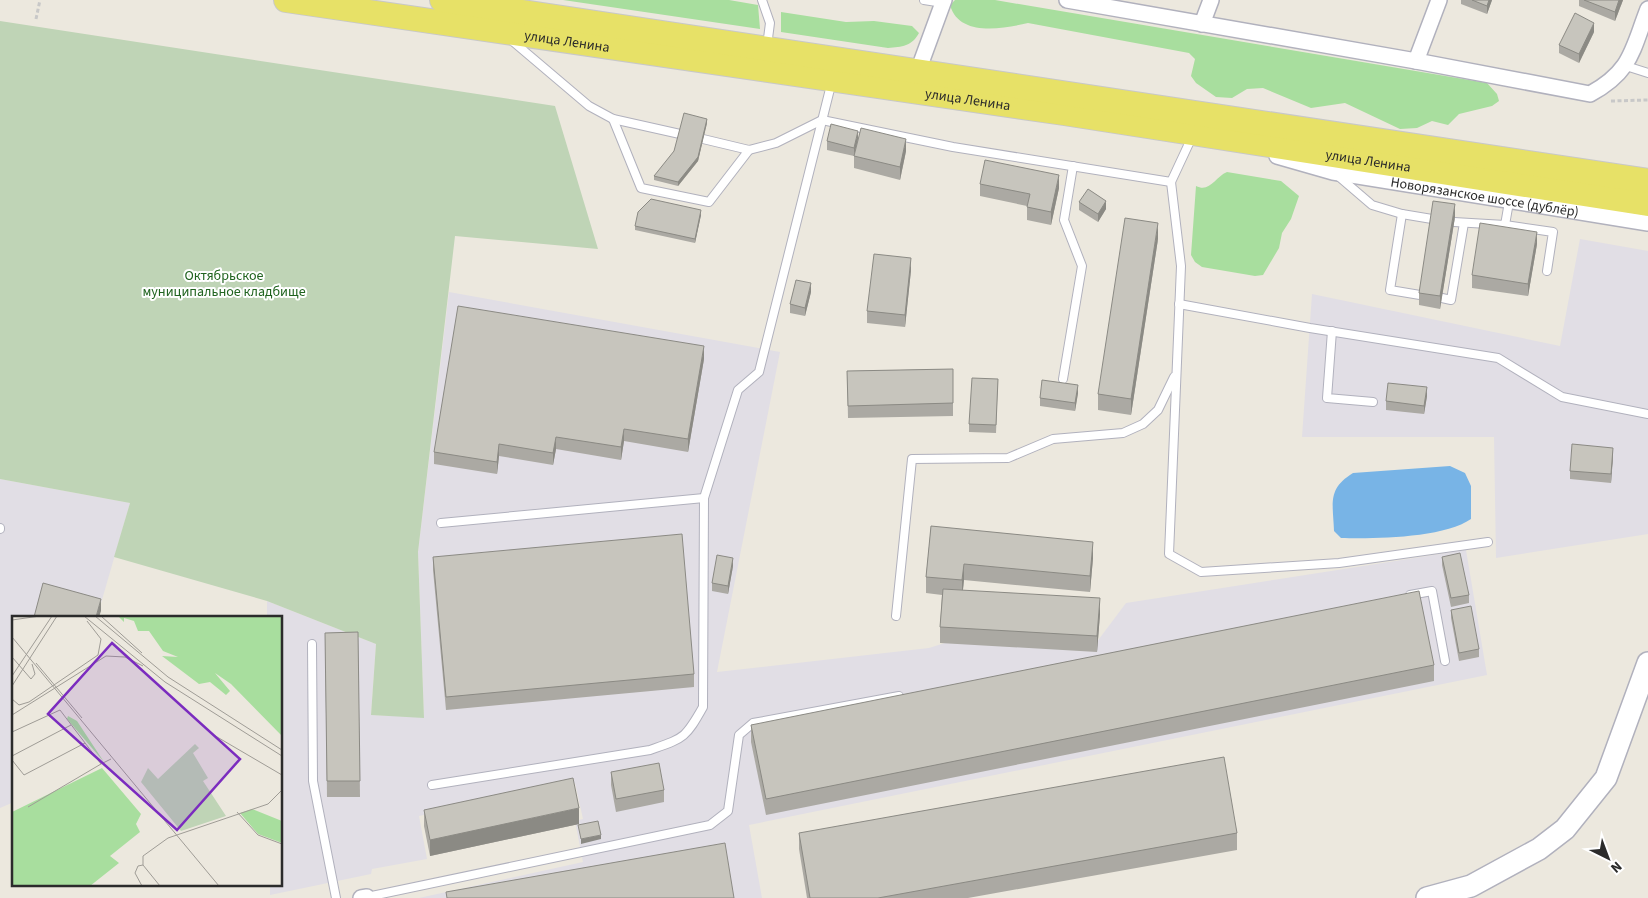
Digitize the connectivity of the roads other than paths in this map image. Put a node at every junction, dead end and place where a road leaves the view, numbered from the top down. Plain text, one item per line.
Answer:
1 (286, 0) edge
2 (442, 0) edge
3 (762, 0) edge
4 (924, 0) edge
5 (1067, 0) edge
6 (1211, 0) edge
7 (1439, 0) edge
8 (943, 1) edge
9 (1648, 9) edge
10 (1202, 24) junction
11 (500, 31) junction
12 (766, 48) junction
13 (1416, 61) junction
14 (1626, 66) junction
15 (918, 71) junction
16 (1648, 73) edge
17 (832, 79) junction
18 (613, 119) junction
19 (822, 120) junction
20 (680, 134) edge
21 (1201, 135) junction
22 (703, 139) edge
23 (748, 150) junction
24 (1073, 166) junction
25 (1333, 172) junction
26 (1648, 181) edge
27 (1171, 182) junction
28 (1508, 202) junction
29 (1648, 204) edge
30 (1402, 214) junction
31 (1432, 219) edge
32 (1454, 222) edge
33 (1464, 223) junction
34 (1648, 223) edge
35 (1505, 225) junction
36 (1547, 271) dead end
37 (1420, 295) edge
38 (1442, 298) edge
39 (1179, 304) junction
40 (1332, 331) junction
41 (1176, 373) junction
42 (1063, 379) dead end
43 (1373, 402) dead end
44 (1648, 414) edge
45 (704, 498) junction
46 (441, 522) dead end
47 (1488, 542) dead end
48 (1402, 596) edge
49 (896, 616) dead end
50 (312, 644) dead end
51 (1445, 661) dead end
52 (1648, 663) edge
53 (903, 695) edge
54 (432, 785) dead end
55 (364, 897) edge
56 (336, 898) edge
57 (1426, 898) edge

1 - 11 main road, улица Ленина
2 - 12 main road, улица Ленина
3 - 12 lane
4 - 8 lane
5 - 10 street
6 - 10 street
7 - 13 street
8 - 15 street
9 - 14 street
10 - 13 street
11 - 17 main road, улица Ленина
11 - 18 lane
12 - 15 main road, улица Ленина
13 - 14 street
14 - 16 lane
15 - 26 main road, улица Ленина
17 - 19 lane
17 - 21 main road, улица Ленина
18 - 20 lane
18 - 23 lane
19 - 23 lane
19 - 24 lane
19 - 45 lane
21 - 25 street, Новорязанское шоссе (дублёр)
21 - 27 lane
21 - 29 main road, улица Ленина
22 - 23 lane
24 - 27 lane
24 - 42 lane
25 - 28 street, Новорязанское шоссе (дублёр)
25 - 30 lane
27 - 39 lane
28 - 34 street, Новорязанское шоссе (дублёр)
28 - 35 lane
30 - 31 lane
30 - 37 lane
32 - 33 lane
33 - 35 lane
33 - 38 lane
35 - 36 lane
39 - 40 lane
39 - 41 lane
40 - 43 lane
40 - 44 lane
41 - 47 lane
41 - 49 lane
45 - 46 lane
45 - 54 lane
48 - 51 lane
50 - 56 lane
52 - 57 main road
53 - 55 lane

